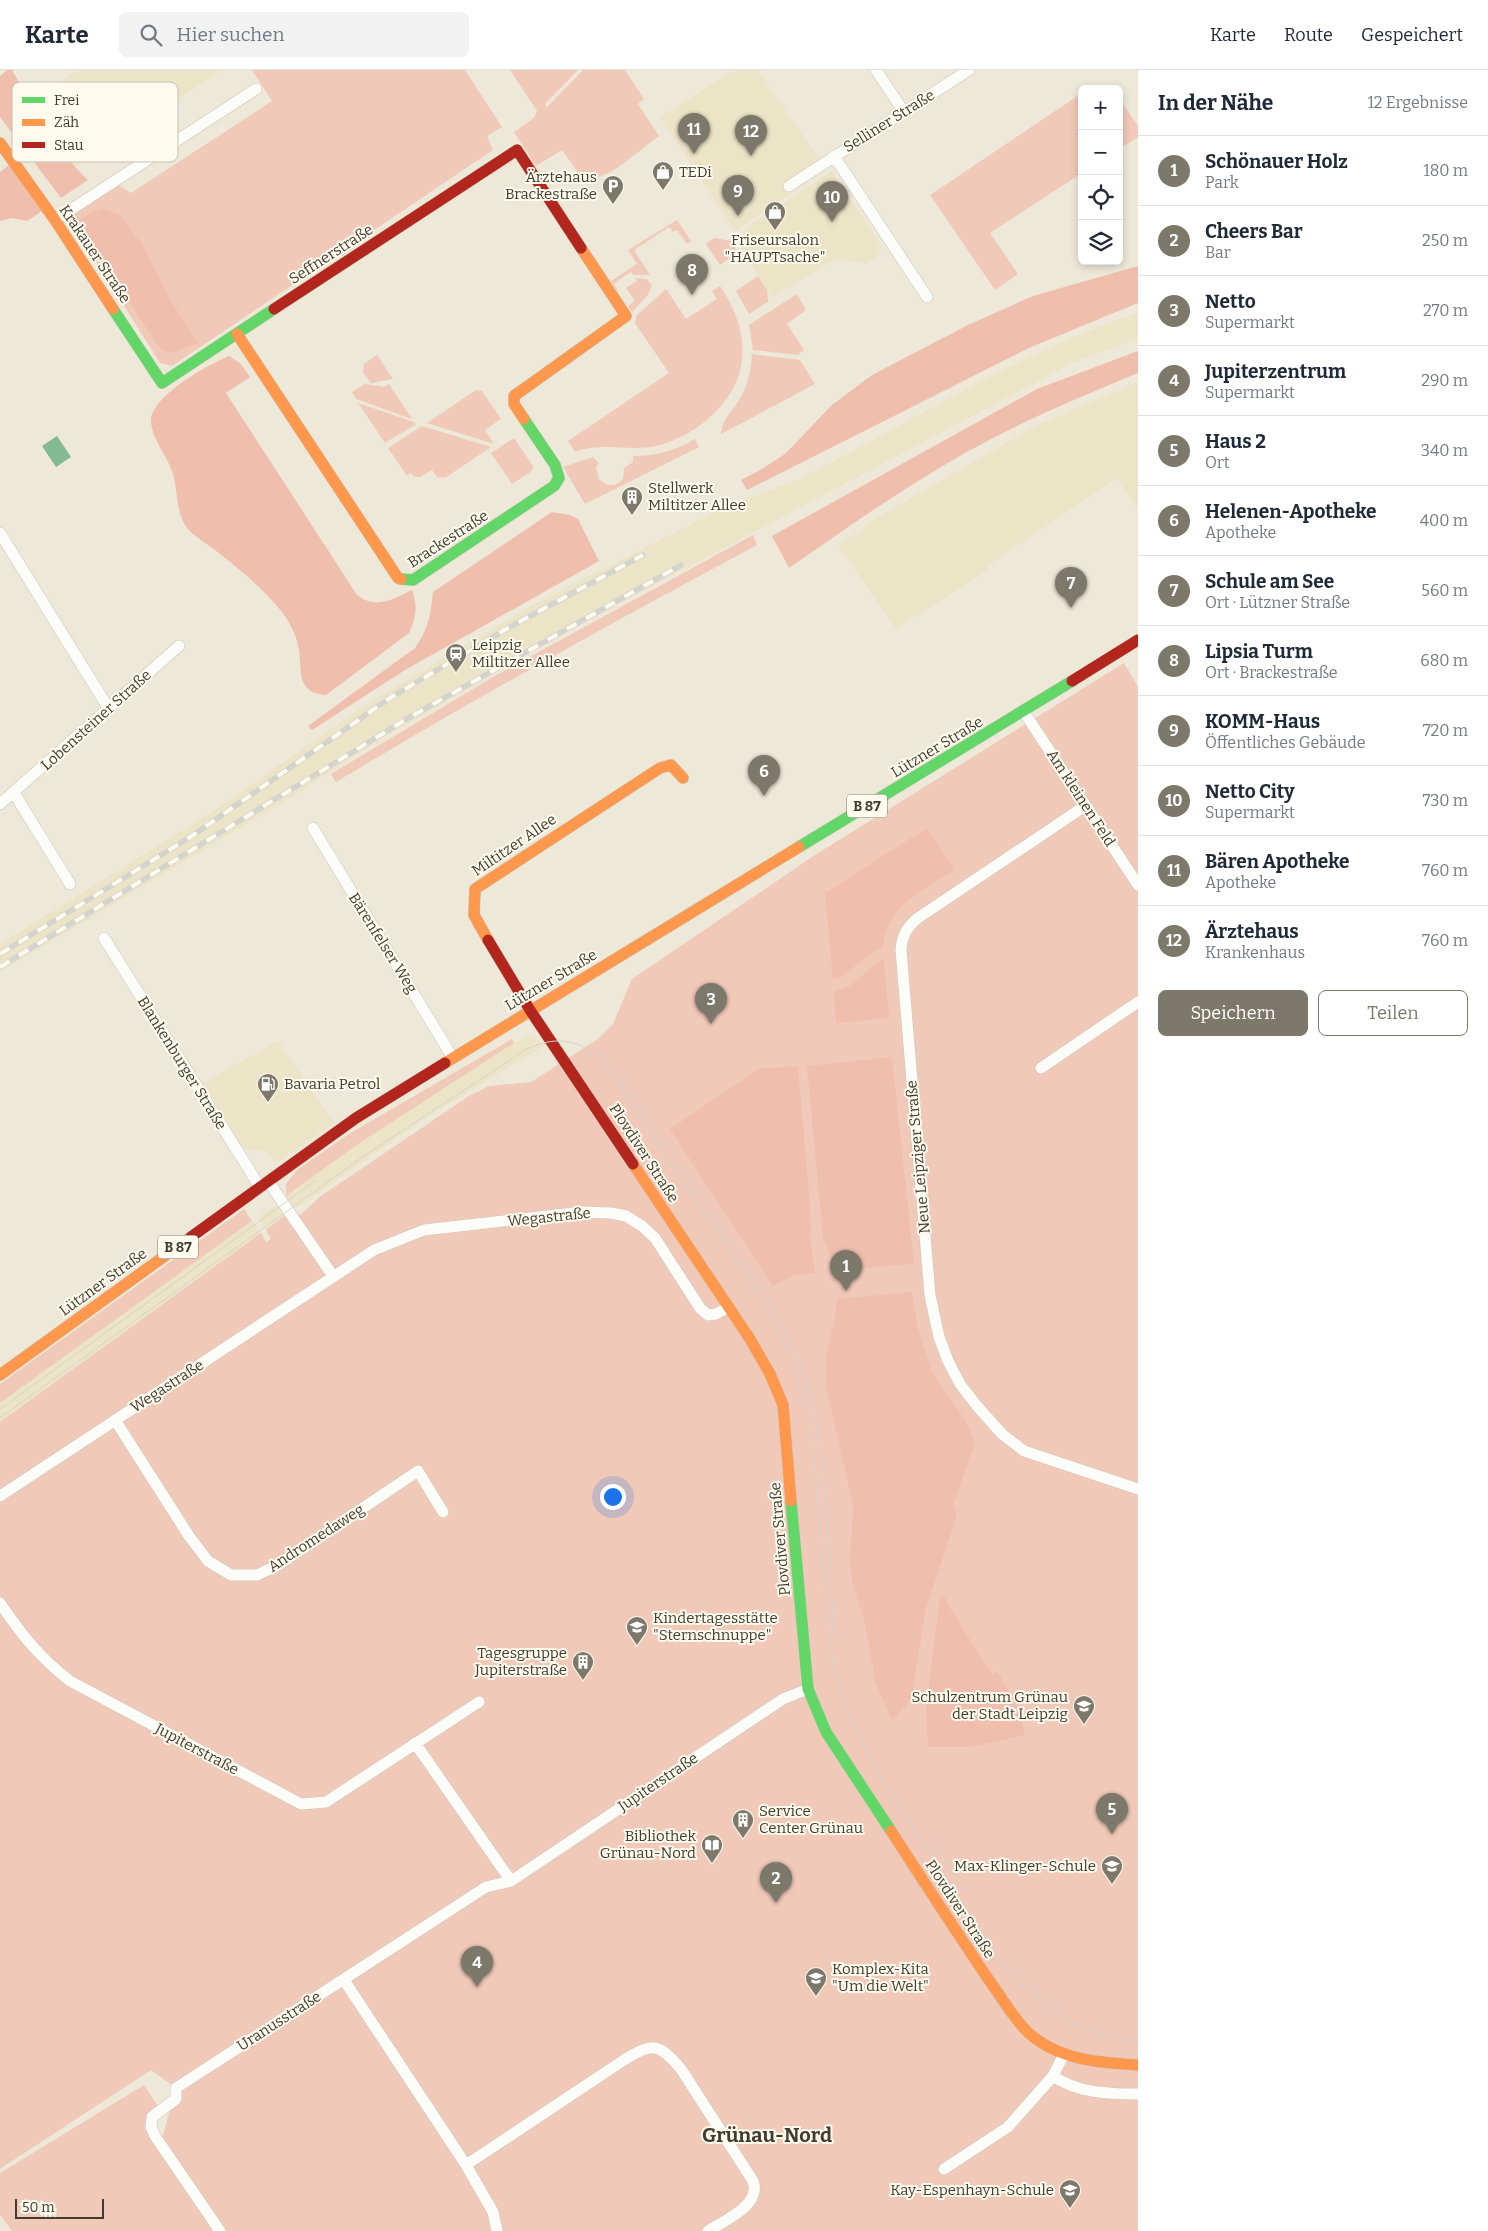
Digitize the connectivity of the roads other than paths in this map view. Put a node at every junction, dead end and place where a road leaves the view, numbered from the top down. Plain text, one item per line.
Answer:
1 (876, 70) edge
2 (969, 70) edge
3 (256, 89) dead end
4 (904, 112) junction
5 (178, 140) edge
6 (0, 143) edge
7 (517, 150) joint
8 (834, 156) junction
9 (12, 160) edge
10 (14, 162) edge
11 (144, 162) edge
12 (789, 186) dead end
13 (55, 220) junction
14 (927, 298) dead end
15 (237, 334) junction
16 (162, 383) joint
17 (0, 533) edge
18 (1138, 640) edge
19 (179, 646) dead end
20 (109, 709) junction
21 (1024, 712) junction
22 (682, 778) dead end
23 (14, 793) junction
24 (0, 804) edge
25 (1085, 806) junction
26 (313, 828) dead end
27 (70, 884) dead end
28 (1138, 885) edge
29 (104, 938) dead end
30 (1138, 1002) edge
31 (530, 1010) junction
32 (453, 1058) junction
33 (1041, 1068) dead end
34 (264, 1184) junction
35 (333, 1276) junction
36 (727, 1308) junction
37 (0, 1374) edge
38 (115, 1420) junction
39 (1138, 1489) edge
40 (0, 1496) edge
41 (443, 1512) dead end
42 (0, 1603) edge
43 (808, 1689) junction
44 (479, 1702) dead end
45 (415, 1744) junction
46 (511, 1881) junction
47 (344, 1980) junction
48 (1064, 2054) junction
49 (1138, 2065) edge
50 (1053, 2076) junction
51 (1138, 2094) edge
52 (466, 2166) junction
53 (944, 2169) dead end
54 (220, 2231) edge
55 (497, 2231) edge
56 (708, 2231) edge

1 - 4 street
2 - 4 street, Selliner Straße
3 - 5 street
4 - 8 street, Selliner Straße
6 - 9 street, Krakauer Straße
7 - 15 street, Seffnerstraße
7 - 15 street, Brackestraße
8 - 12 street, Selliner Straße
8 - 14 street, Selliner Straße
10 - 13 street, Krakauer Straße
11 - 13 street
13 - 16 street, Krakauer Straße
15 - 16 street, Seffnerstraße
17 - 20 street
18 - 21 street, Lützner Straße / B 87
19 - 20 street, Lobensteiner Straße
20 - 23 street, Lobensteiner Straße
21 - 25 street, Am kleinen Feld
21 - 31 street, Lützner Straße / B 87
22 - 31 street, Miltitzer Allee
23 - 24 street, Lobensteiner Straße
23 - 27 street
25 - 28 street, Am kleinen Feld
25 - 39 street, Neue Leipziger Straße
26 - 32 street, Bärenfelser Weg
29 - 34 street, Blankenburger Straße
30 - 33 street
31 - 32 street, Lützner Straße / B 87
31 - 36 street, Plovdiver Straße
32 - 34 street, Lützner Straße / B 87
34 - 35 street
34 - 37 street, Lützner Straße / B 87
35 - 36 street, Wegastraße
35 - 38 street, Wegastraße
36 - 43 street, Plovdiver Straße
38 - 40 street, Wegastraße
38 - 41 street, Andromedaweg
42 - 45 street, Jupiterstraße
43 - 46 street, Jupiterstraße
43 - 48 street, Plovdiver Straße
44 - 45 street, Jupiterstraße
45 - 46 street
46 - 47 street, Jupiterstraße
47 - 52 street
47 - 54 street, Uranusstraße
48 - 49 street, Plovdiver Straße
48 - 50 street
50 - 51 street
50 - 53 street
52 - 55 street
52 - 56 street

